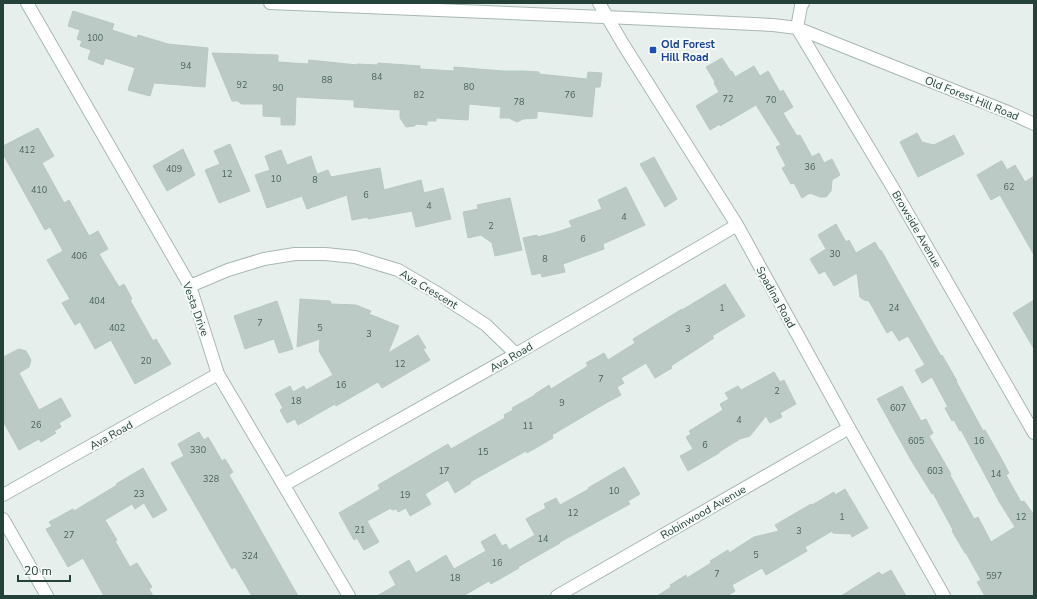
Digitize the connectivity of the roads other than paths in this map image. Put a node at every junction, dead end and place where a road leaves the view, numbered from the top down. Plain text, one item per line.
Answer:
1 (27, 3) edge
2 (270, 3) edge
3 (599, 3) edge
4 (803, 3) edge
5 (297, 4) edge
6 (607, 17) junction
7 (798, 28) junction
8 (1034, 124) edge
9 (737, 225) junction
10 (190, 286) junction
11 (516, 354) junction
12 (218, 374) junction
13 (849, 428) junction
14 (1034, 433) edge
15 (284, 485) junction
16 (3, 495) edge
17 (3, 519) edge
18 (47, 596) edge
19 (349, 596) edge
20 (557, 596) edge
21 (944, 596) edge

1 - 10 street, Vesta Drive
2 - 5 street, Old Forest Hill Road
3 - 6 street, Spadina Road
4 - 7 street
5 - 6 street, Old Forest Hill Road
6 - 7 street, Old Forest Hill Road
6 - 9 street, Spadina Road
7 - 8 street, Old Forest Hill Road
7 - 14 street, Browside Avenue
9 - 11 street, Ava Road
9 - 13 street, Spadina Road
10 - 11 street, Ava Crescent
10 - 12 street, Vesta Drive
11 - 15 street, Ava Road
12 - 15 street, Vesta Drive
12 - 16 street, Ava Road
13 - 20 street, Robinwood Avenue
13 - 21 street, Spadina Road
15 - 19 street, Vesta Drive
17 - 18 street

